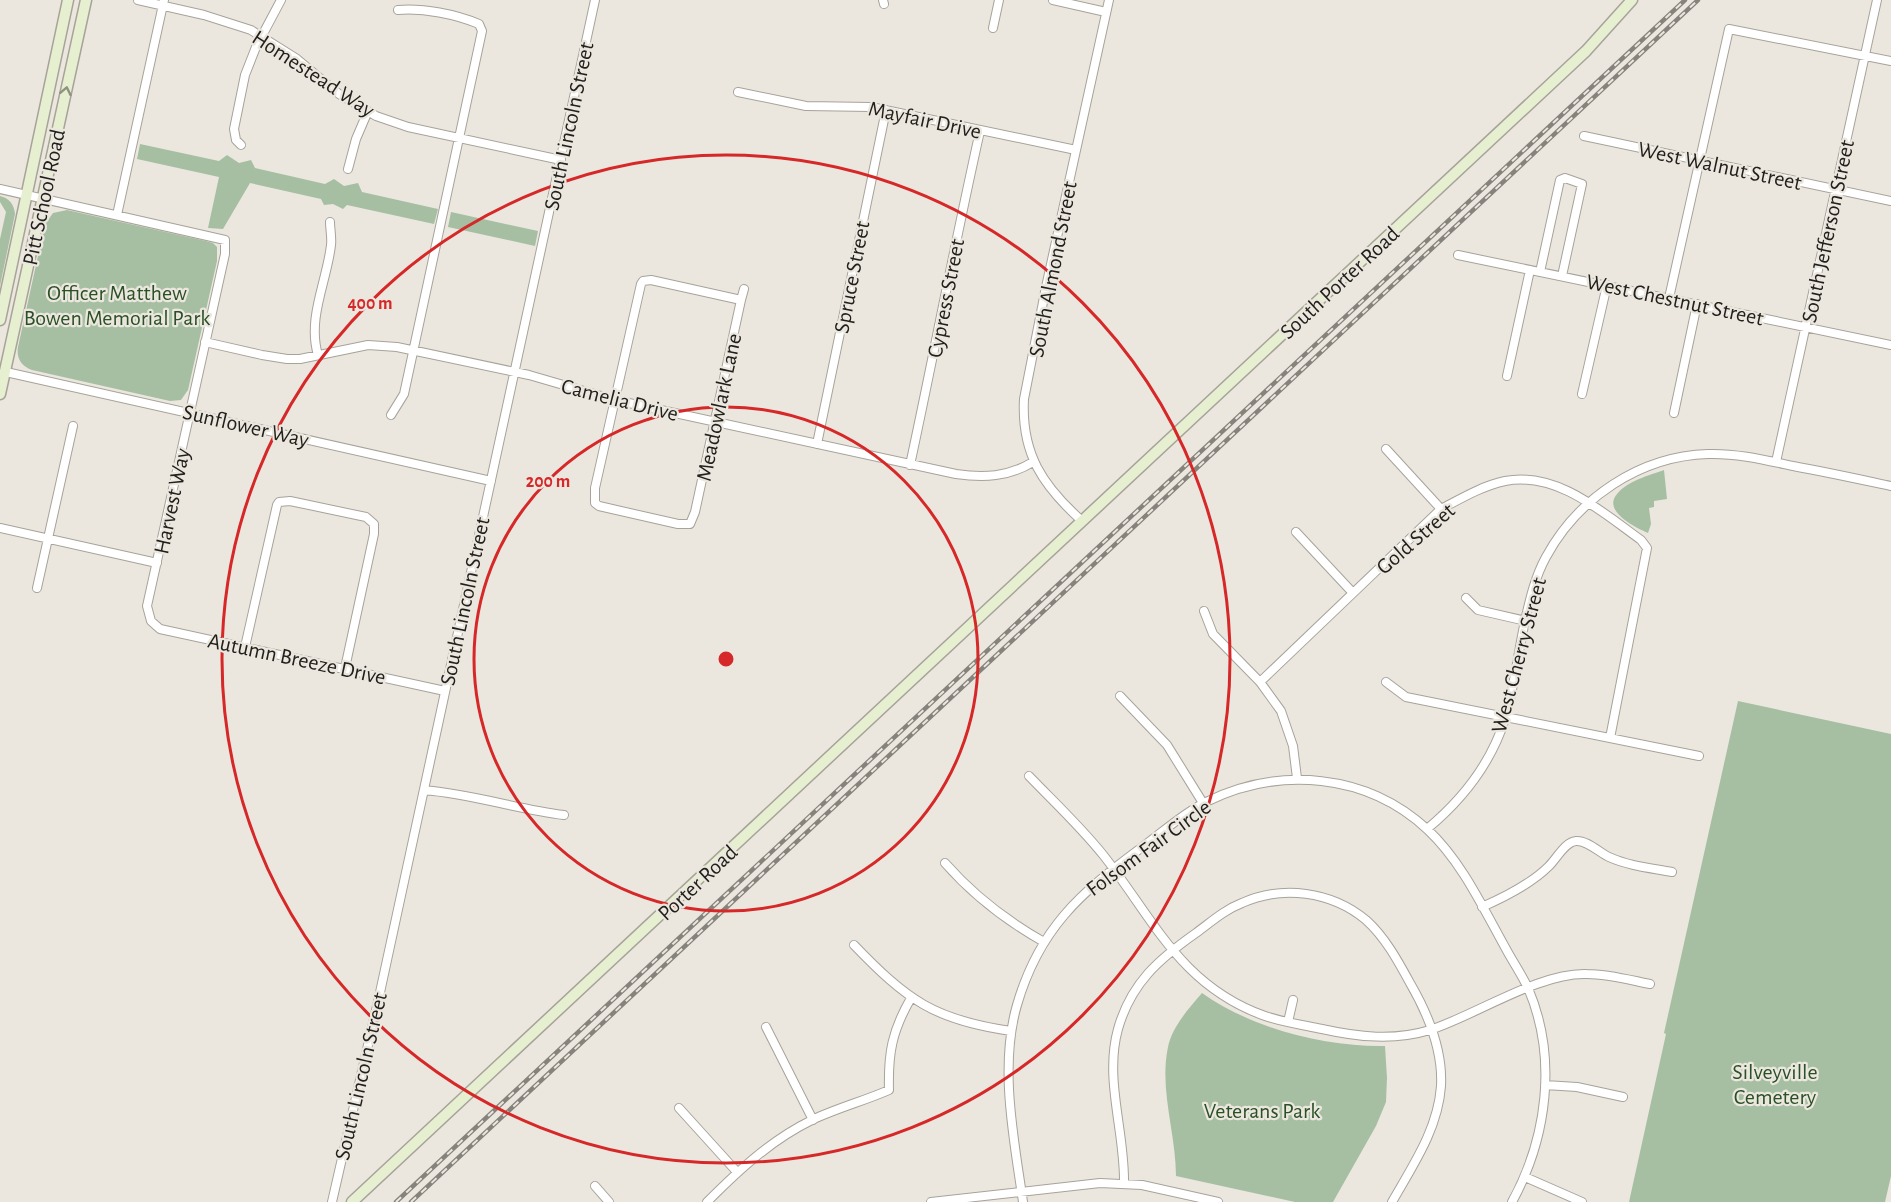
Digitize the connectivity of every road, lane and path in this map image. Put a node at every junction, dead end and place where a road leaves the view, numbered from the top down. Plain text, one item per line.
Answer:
1 (68, 0) edge
2 (86, 0) edge
3 (138, 0) edge
4 (281, 0) edge
5 (595, 0) edge
6 (999, 0) edge
7 (1053, 0) edge
8 (1108, 0) edge
9 (1632, 0) edge
10 (1642, 0) edge
11 (1877, 0) edge
12 (164, 3) edge
13 (398, 10) dead end
14 (1106, 12) junction
15 (1623, 12) junction
16 (993, 28) dead end
17 (262, 36) junction
18 (1865, 56) junction
19 (1891, 62) edge
20 (738, 92) dead end
21 (886, 110) junction
22 (368, 111) junction
23 (980, 131) junction
24 (1584, 136) dead end
25 (460, 138) junction
26 (241, 145) dead end
27 (1076, 150) junction
28 (561, 160) junction
29 (1700, 160) junction
30 (348, 169) dead end
31 (0, 189) edge
32 (1836, 190) junction
33 (27, 195) junction
34 (43, 198) junction
35 (1891, 201) edge
36 (117, 215) junction
37 (330, 222) dead end
38 (1458, 255) dead end
39 (1530, 270) junction
40 (1540, 272) junction
41 (1562, 276) junction
42 (1607, 285) junction
43 (744, 289) dead end
44 (1669, 298) junction
45 (741, 300) junction
46 (1697, 304) junction
47 (0, 320) edge
48 (1806, 327) junction
49 (206, 342) junction
50 (1891, 345) edge
51 (413, 351) junction
52 (318, 355) junction
53 (3, 371) edge
54 (515, 372) junction
55 (1507, 376) dead end
56 (0, 394) edge
57 (1582, 394) dead end
58 (615, 400) junction
59 (190, 413) junction
60 (1674, 413) dead end
61 (391, 415) dead end
62 (715, 422) junction
63 (73, 426) dead end
64 (817, 444) junction
65 (1386, 449) dead end
66 (1033, 462) junction
67 (1776, 462) junction
68 (910, 465) junction
69 (491, 480) junction
70 (1891, 486) edge
71 (1587, 503) junction
72 (1442, 509) junction
73 (1082, 521) junction
74 (0, 528) edge
75 (1296, 532) dead end
76 (47, 538) junction
77 (1041, 561) joint
78 (157, 562) junction
79 (36, 588) dead end
80 (1353, 593) junction
81 (1466, 598) dead end
82 (1204, 611) dead end
83 (152, 621) joint
84 (1526, 621) junction
85 (246, 647) junction
86 (345, 668) junction
87 (1386, 681) dead end
88 (1260, 682) junction
89 (445, 691) junction
90 (1120, 696) dead end
91 (1505, 718) junction
92 (1610, 738) junction
93 (1699, 756) dead end
94 (1029, 776) dead end
95 (1297, 778) junction
96 (424, 790) junction
97 (1203, 803) junction
98 (564, 815) dead end
99 (1427, 829) junction
100 (945, 863) dead end
101 (1112, 869) junction
102 (1672, 872) dead end
103 (1482, 907) junction
104 (1044, 942) junction
105 (854, 945) dead end
106 (1171, 951) junction
107 (1650, 984) dead end
108 (1528, 989) junction
109 (911, 998) junction
110 (1293, 1000) dead end
111 (1288, 1022) junction
112 (766, 1027) dead end
113 (1432, 1029) junction
114 (1011, 1031) junction
115 (1545, 1085) junction
116 (1623, 1097) dead end
117 (679, 1108) dead end
118 (813, 1120) junction
119 (737, 1172) junction
120 (1525, 1177) junction
121 (1124, 1183) junction
122 (595, 1186) dead end
123 (1021, 1190) junction
124 (332, 1202) edge
125 (352, 1202) edge
126 (609, 1202) edge
127 (707, 1202) edge
128 (931, 1202) edge
129 (1023, 1202) edge
130 (1218, 1202) edge
131 (1392, 1202) edge
132 (1512, 1202) edge
133 (1582, 1202) edge

1 - 33 street, Pitt School Road
34 -> 2 street, Pitt School Road
3 - 12 street, Homestead Way
4 - 17 street
5 - 28 street, South Lincoln Street
6 - 16 street
7 - 14 street
8 - 14 street, South Almond Street
9 - 15 street, South Porter Road
10 - 15 street
11 - 18 street, South Jefferson Street
12 - 17 street, Homestead Way
12 - 36 street
13 - 25 street
14 - 27 street, South Almond Street
15 - 73 street, South Porter Road
17 - 22 street, Homestead Way
17 - 26 street
18 - 19 street
18 - 29 street
18 - 32 street, South Jefferson Street
20 - 21 street, Mayfair Drive
21 - 23 street, Mayfair Drive
21 - 64 street, Spruce Street
22 - 25 street, Homestead Way
22 - 30 street
23 - 27 street, Mayfair Drive
23 - 68 street, Cypress Street
24 - 29 street, West Walnut Street
25 - 28 street, Homestead Way
25 - 51 street
27 - 66 street, South Almond Street
28 - 54 street, South Lincoln Street
29 - 32 street, West Walnut Street
29 - 44 street
31 - 33 street
32 - 35 street, West Walnut Street
32 - 48 street, South Jefferson Street
33 - 34 street
33 - 47 street, Pitt School Road
34 - 36 street
34 - 53 street, Pitt School Road
36 - 49 street, Harvest Way
37 - 52 street
38 - 39 street, West Chestnut Street
39 - 40 street, West Chestnut Street
39 - 55 street
40 - 41 street, West Chestnut Street
40 - 41 street
41 - 42 street, West Chestnut Street
42 - 44 street, West Chestnut Street
42 - 57 street
43 - 45 street, Meadowlark Lane
44 - 46 street, West Chestnut Street
45 - 58 street
45 - 62 street, Meadowlark Lane
46 - 48 street, West Chestnut Street
46 - 60 street
48 - 50 street, West Chestnut Street
48 - 67 street, South Jefferson Street
49 - 52 street, Camelia Drive
49 - 59 street, Harvest Way
51 - 52 street, Camelia Drive
51 - 54 street, Camelia Drive
51 - 61 street
53 - 56 street, Pitt School Road
53 - 59 street, Sunflower Way
54 - 58 street, Camelia Drive
54 - 69 street, South Lincoln Street
58 - 62 street, Camelia Drive
58 - 62 street, Meadowlark Lane
59 - 69 street, Sunflower Way
59 - 78 street, Harvest Way
62 - 64 street, Camelia Drive
63 - 76 street
64 - 68 street, Camelia Drive
65 - 72 street
66 - 68 street, Camelia Drive
66 - 73 street, South Almond Street
67 - 70 street, West Cherry Street
67 - 71 street, West Cherry Street
69 - 89 street, South Lincoln Street
71 - 72 street, Gold Street
71 - 84 street, West Cherry Street
71 - 92 street, Gold Street
72 - 80 street, Gold Street
73 - 77 street, South Porter Road
74 - 76 street
75 - 80 street
76 - 78 street
76 - 79 street
77 - 125 street, Porter Road
78 - 83 street, Harvest Way
80 - 88 street, Gold Street
81 - 84 street
82 - 88 street
83 - 85 street, Autumn Breeze Drive
84 - 91 street, West Cherry Street
85 - 86 street, Autumn Breeze Drive
85 - 86 street
86 - 89 street, Autumn Breeze Drive
87 - 91 street
88 - 95 street
89 - 96 street, South Lincoln Street
90 - 97 street
91 - 92 street
91 - 99 street, West Cherry Street
92 - 93 street
94 - 101 street
95 - 97 street, Folsom Fair Circle
95 - 99 street, Folsom Fair Circle
96 - 98 street
96 - 124 street, South Lincoln Street
97 - 101 street, Folsom Fair Circle
99 - 103 street, Folsom Fair Circle
100 - 104 street
101 - 104 street, Folsom Fair Circle
101 - 106 street
102 - 103 street
103 - 108 street, Folsom Fair Circle
104 - 114 street, Folsom Fair Circle
105 - 109 street
106 - 111 street
106 - 113 street
106 - 121 street
107 - 108 street
108 - 113 street
108 - 115 street, Folsom Fair Circle
109 - 114 street
109 - 118 street
110 - 111 street
111 - 113 street
112 - 118 street
113 - 131 street
114 - 123 street, Folsom Fair Circle
115 - 116 street
115 - 120 street, Folsom Fair Circle
117 - 119 street
118 - 119 street
119 - 127 street
120 - 132 street, Folsom Fair Circle
120 - 133 street
121 - 123 street
121 - 130 street
122 - 126 street
123 - 128 street
123 - 129 street, Folsom Fair Circle

